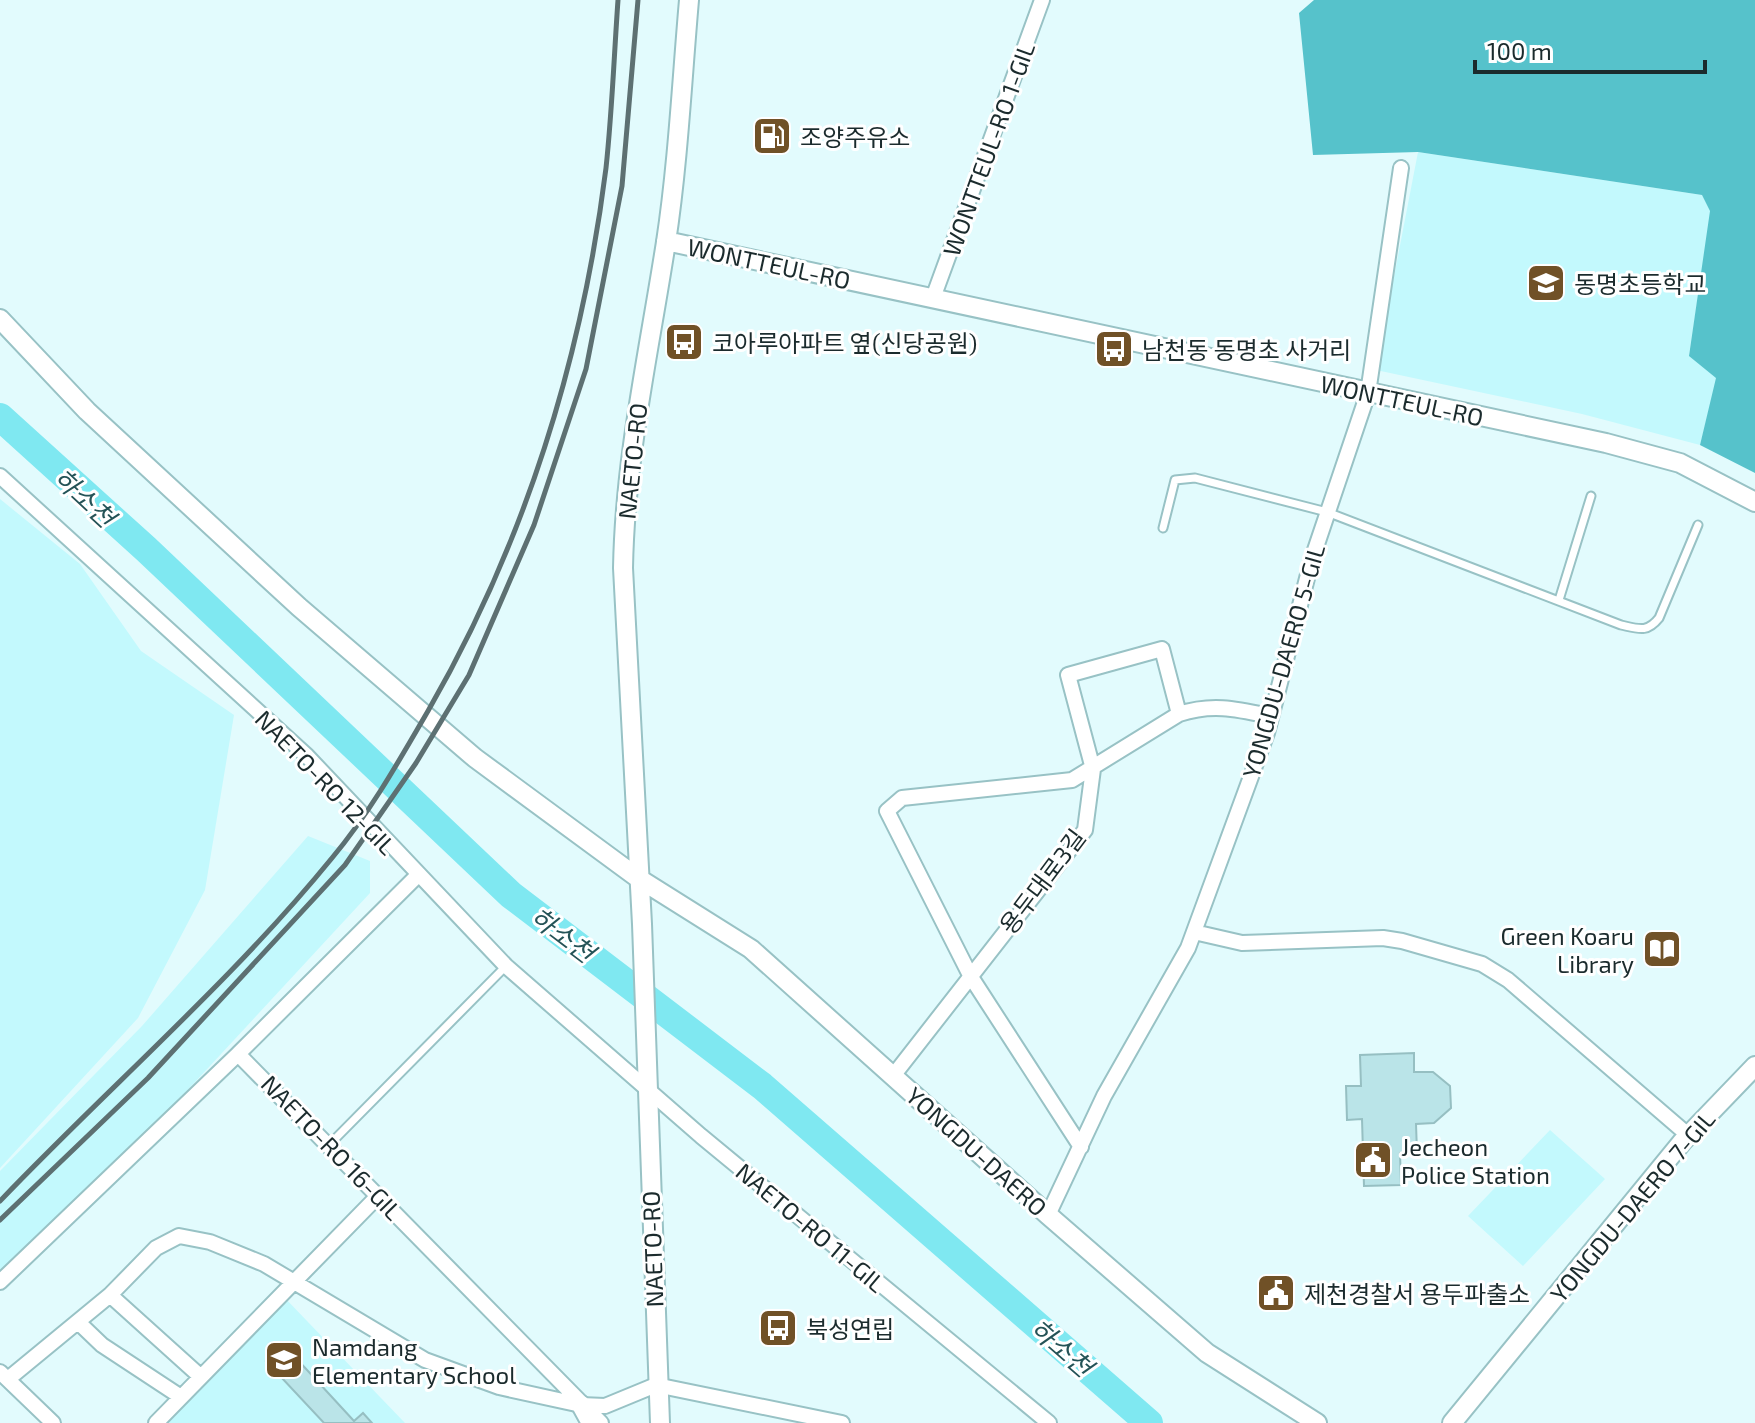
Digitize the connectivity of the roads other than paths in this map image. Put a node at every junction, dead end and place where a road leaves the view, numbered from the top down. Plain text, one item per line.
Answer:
1 (689, 0) edge
2 (1042, 0) edge
3 (1401, 168) dead end
4 (666, 241) junction
5 (933, 298) junction
6 (0, 319) edge
7 (1368, 393) junction
8 (0, 476) edge
9 (1591, 496) dead end
10 (1755, 502) edge
11 (1327, 512) junction
12 (1698, 525) dead end
13 (1163, 528) dead end
14 (1559, 600) junction
15 (1179, 714) junction
16 (1270, 716) junction
17 (1093, 769) junction
18 (417, 876) junction
19 (638, 878) junction
20 (1194, 932) junction
21 (506, 966) junction
22 (971, 977) junction
23 (238, 1054) junction
24 (1755, 1066) edge
25 (893, 1076) junction
26 (647, 1083) junction
27 (1688, 1135) junction
28 (330, 1144) junction
29 (1081, 1147) junction
30 (379, 1195) junction
31 (1048, 1215) junction
32 (296, 1280) junction
33 (0, 1282) edge
34 (110, 1295) junction
35 (78, 1322) junction
36 (4, 1376) edge
37 (201, 1377) junction
38 (656, 1385) junction
39 (181, 1397) junction
40 (581, 1405) junction
41 (53, 1423) edge
42 (156, 1423) edge
43 (591, 1423) edge
44 (601, 1423) edge
45 (660, 1423) edge
46 (842, 1423) edge
47 (1049, 1423) edge
48 (1317, 1423) edge
49 (1452, 1423) edge

1 - 4 street, NAETO-RO
2 - 5 street, WONTTEUL-RO 1-GIL
3 - 7 street, YONGDU-DAERO 5-GIL
4 - 5 street, WONTTEUL-RO
4 - 19 street, NAETO-RO
5 - 7 street, WONTTEUL-RO
6 - 19 street, YONGDU-DAERO
7 - 10 street, WONTTEUL-RO
7 - 11 street, YONGDU-DAERO 5-GIL
8 - 18 street, NAETO-RO 12-GIL
9 - 14 lane
11 - 13 lane
11 - 14 lane
11 - 16 street, YONGDU-DAERO 5-GIL
12 - 14 lane
15 - 16 street
15 - 17 street
15 - 17 street, 용두대로3길
16 - 20 street, YONGDU-DAERO 5-GIL
17 - 22 street, 용두대로3길
17 - 22 street
18 - 21 street, NAETO-RO 12-GIL
18 - 23 street
19 - 25 street, YONGDU-DAERO
19 - 26 street, NAETO-RO
20 - 27 street
20 - 29 street, YONGDU-DAERO 5-GIL
21 - 26 street, NAETO-RO 12-GIL
21 - 28 lane
22 - 25 street, 용두대로3길
22 - 29 street
23 - 28 street, NAETO-RO 16-GIL
23 - 33 street
24 - 27 street, YONGDU-DAERO 7-GIL
25 - 31 street, YONGDU-DAERO
26 - 38 street, NAETO-RO
26 - 47 street, NAETO-RO 11-GIL
27 - 49 street, YONGDU-DAERO 7-GIL
28 - 30 street, NAETO-RO 16-GIL
29 - 31 street, YONGDU-DAERO 5-GIL
30 - 32 street
30 - 40 street, NAETO-RO 16-GIL
31 - 48 street, YONGDU-DAERO
32 - 34 street
32 - 37 street
32 - 40 street
34 - 35 street
34 - 37 street
35 - 36 street
35 - 39 street
36 - 41 street
37 - 39 street
38 - 40 street
38 - 45 street, NAETO-RO
38 - 46 street
39 - 42 street
40 - 43 street
40 - 44 street, NAETO-RO 16-GIL

